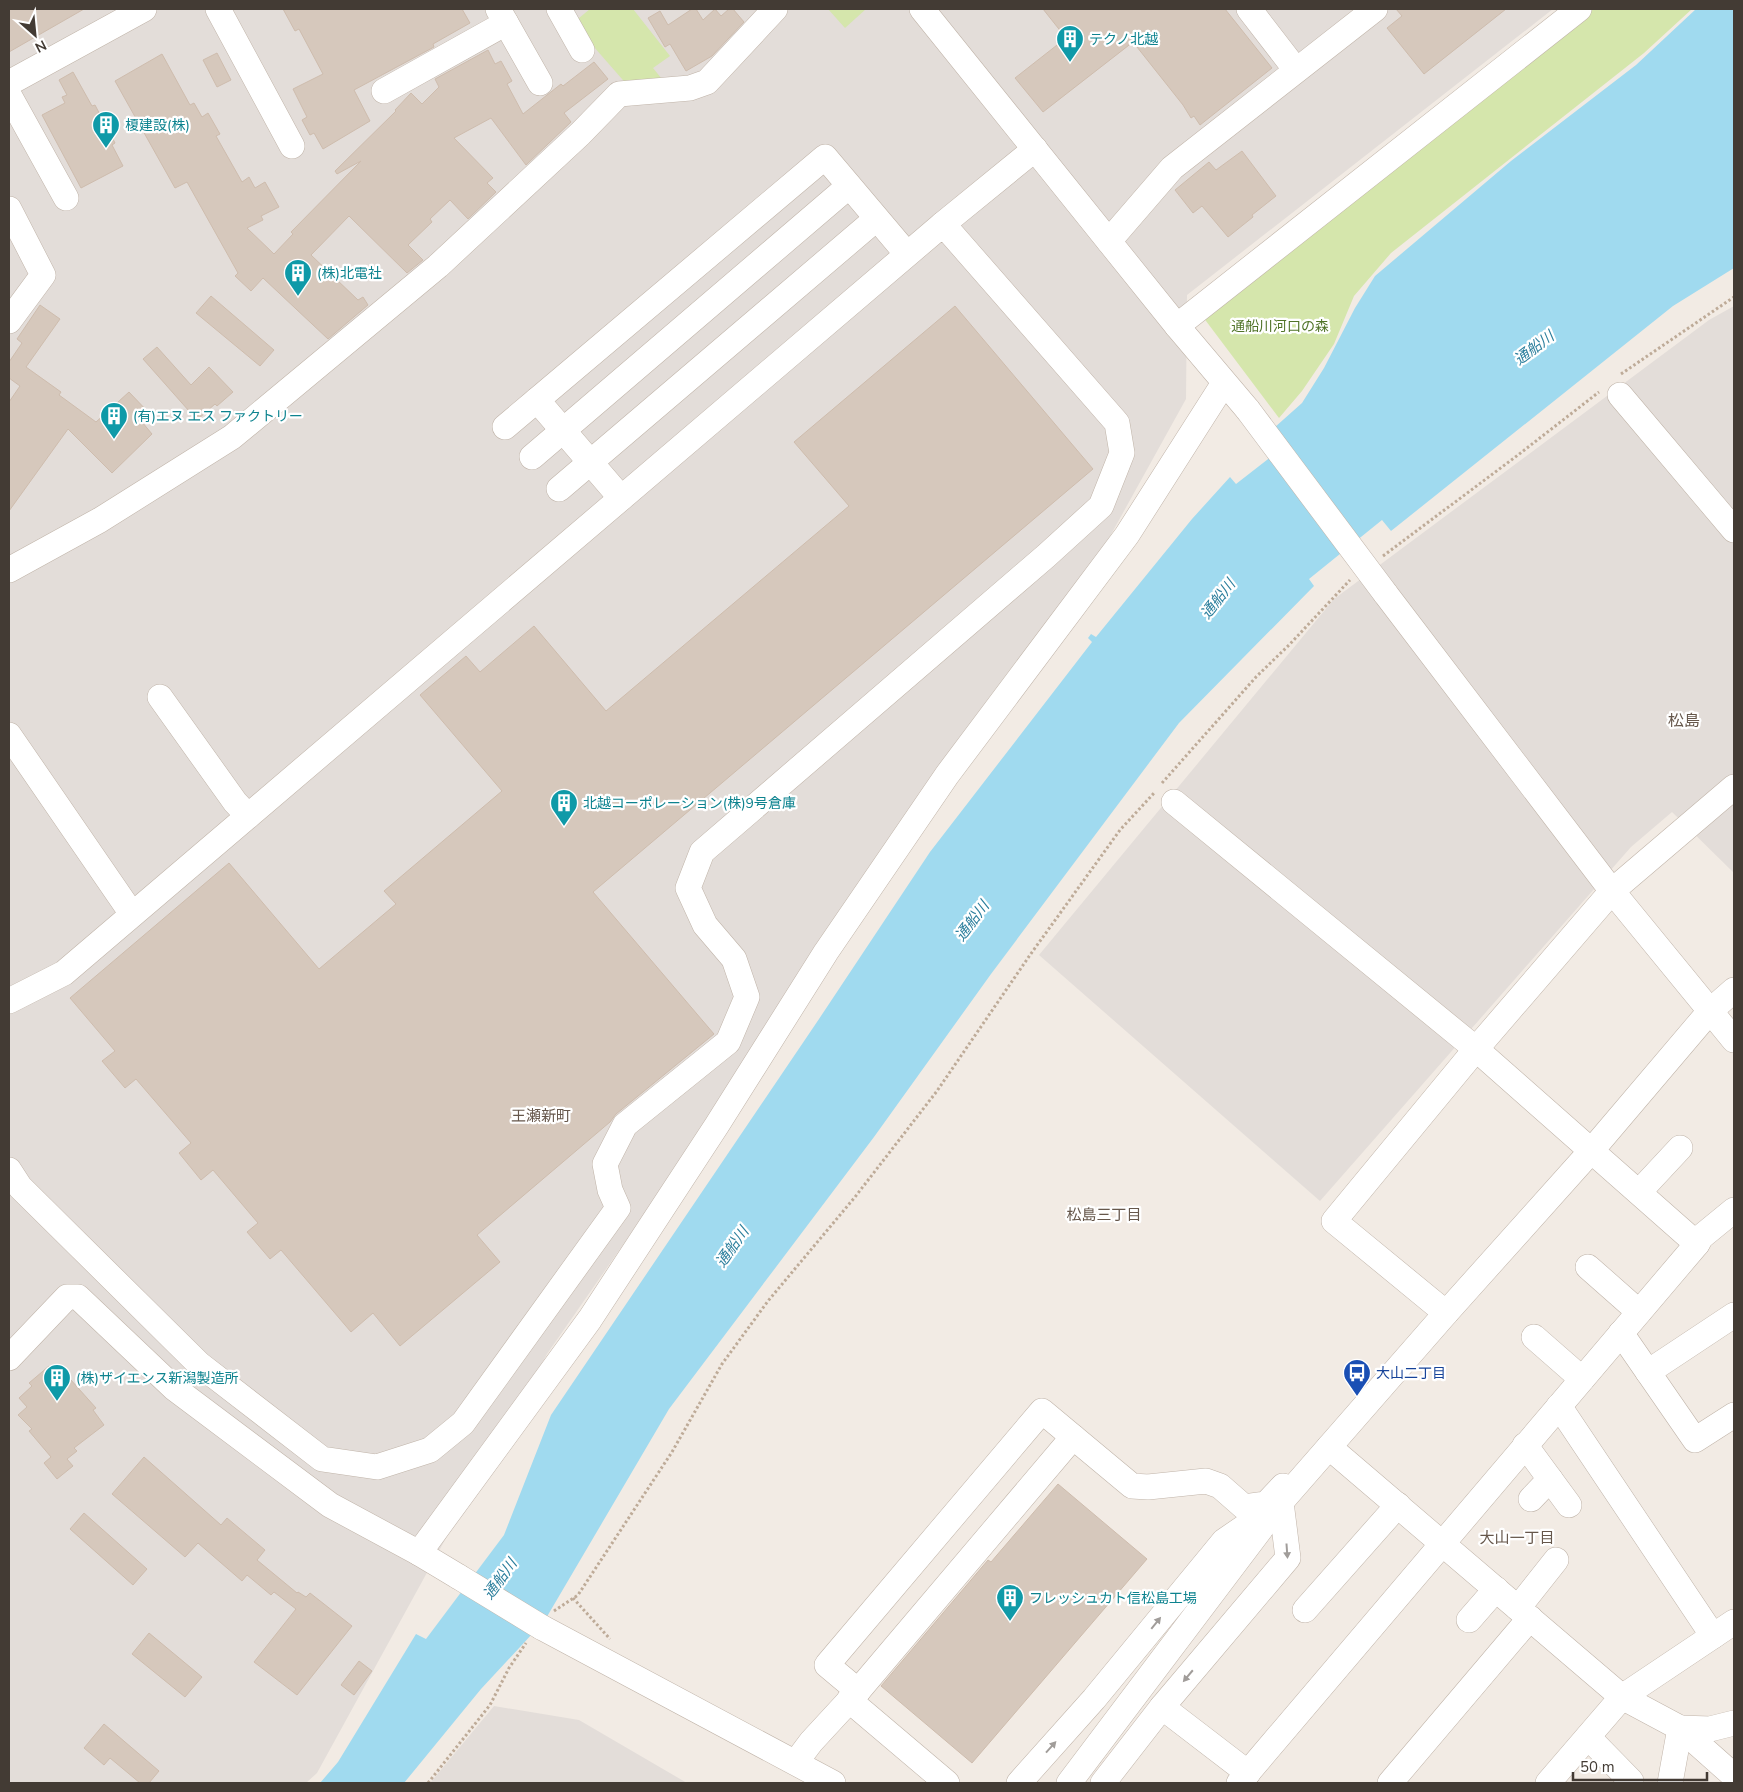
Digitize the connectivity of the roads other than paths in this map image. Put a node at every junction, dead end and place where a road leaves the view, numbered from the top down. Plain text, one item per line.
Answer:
1 (144, 9) edge
2 (218, 9) edge
3 (559, 9) edge
4 (775, 9) edge
5 (922, 9) edge
6 (1249, 9) edge
7 (1375, 9) edge
8 (1579, 9) edge
9 (502, 16) edge
10 (582, 50) dead end
11 (1296, 70) junction
12 (540, 82) dead end
13 (9, 83) edge
14 (384, 91) dead end
15 (9, 96) edge
16 (292, 146) dead end
17 (1035, 149) junction
18 (849, 186) junction
19 (66, 198) dead end
20 (9, 210) edge
21 (876, 219) junction
22 (943, 224) junction
23 (1109, 241) junction
24 (907, 254) junction
25 (9, 321) edge
26 (1178, 326) junction
27 (1224, 382) junction
28 (1613, 387) road end
29 (537, 400) junction
30 (505, 427) dead end
31 (563, 431) junction
32 (532, 457) dead end
33 (589, 462) junction
34 (559, 489) dead end
35 (621, 498) junction
36 (1734, 530) edge
37 (9, 570) edge
38 (160, 697) dead end
39 (9, 735) edge
40 (1734, 787) edge
41 (1174, 802) dead end
42 (248, 816) junction
43 (1612, 892) junction
44 (132, 914) junction
45 (1734, 990) edge
46 (9, 1001) edge
47 (1710, 1011) junction
48 (1734, 1040) edge
49 (1476, 1049) junction
50 (1680, 1148) dead end
51 (1592, 1150) junction
52 (9, 1170) edge
53 (1639, 1192) junction
54 (1734, 1210) edge
55 (1697, 1244) junction
56 (1588, 1267) dead end
57 (1639, 1312) junction
58 (1446, 1313) junction
59 (1734, 1315) edge
60 (1621, 1333) junction
61 (1534, 1337) dead end
62 (9, 1358) edge
63 (1648, 1372) junction
64 (1582, 1379) junction
65 (1559, 1406) junction
66 (1734, 1415) edge
67 (1073, 1437) junction
68 (1525, 1445) junction
69 (1329, 1447) junction
70 (1310, 1470) junction
71 (1550, 1479) junction
72 (1531, 1499) dead end
73 (1281, 1502) junction
74 (1398, 1505) junction
75 (1569, 1505) dead end
76 (1442, 1543) junction
77 (419, 1553) junction
78 (1556, 1560) dead end
79 (1496, 1589) junction
80 (1305, 1610) dead end
81 (1524, 1613) junction
82 (1470, 1620) dead end
83 (1734, 1622) edge
84 (1713, 1636) junction
85 (854, 1696) junction
86 (1622, 1697) junction
87 (1162, 1707) junction
88 (1734, 1723) edge
89 (1680, 1728) junction
90 (1588, 1737) junction
91 (796, 1762) junction
92 (1734, 1776) edge
93 (1244, 1778) edge
94 (1631, 1781) dead end
95 (833, 1783) edge
96 (947, 1783) edge
97 (1019, 1783) edge
98 (1069, 1783) edge
99 (1104, 1783) edge
100 (1390, 1783) edge
101 (1548, 1783) edge
102 (1670, 1783) edge

1 - 13 street
2 - 16 street
3 - 10 street
4 - 37 street
5 - 17 street
6 - 11 street
7 - 11 street
8 - 26 street
9 - 12 street
9 - 14 street
11 - 23 street
15 - 19 street
17 - 22 street
17 - 23 street
18 - 21 street
18 - 29 street
18 - 31 street
20 - 25 street
21 - 24 street
21 - 33 street
22 - 24 street
22 - 52 street
23 - 26 street
24 - 35 street
26 - 27 street
27 - 43 street, bridge
27 - 77 street
28 - 36 street
29 - 30 street
29 - 31 street
31 - 32 street
31 - 33 street
33 - 34 street
33 - 35 street
35 - 42 street
38 - 42 street
39 - 44 street
40 - 43 street
41 - 49 street
42 - 44 street
43 - 47 street
43 - 49 street
44 - 46 street
45 - 47 street
47 - 48 street
47 - 51 street
49 - 51 street
49 - 58 street
50 - 53 street
51 - 53 street
51 - 58 street
53 - 55 street
54 - 55 street
55 - 57 street
56 - 57 street
57 - 60 street
58 - 69 street
59 - 63 street
60 - 63 street
60 - 64 street
61 - 64 street
62 - 77 street
63 - 66 street
64 - 65 street
65 - 68 street
65 - 84 street
67 - 70 street
67 - 85 street
67 - 85 street
68 - 71 street
68 - 76 street
69 - 70 street
69 - 74 street
70 - 73 street
71 - 72 street
71 - 75 street
73 -> 87 street
97 -> 73 street
73 - 98 street
74 - 76 street
74 - 80 street
76 - 79 street
76 - 93 street
77 - 91 street, bridge
78 - 81 street
79 - 81 street
79 - 82 street
81 - 86 street
81 - 100 street
83 - 84 street
84 - 86 street
85 - 91 street
85 - 96 street
86 - 89 street
86 - 90 street
87 - 93 street
87 - 99 street
88 - 89 street
89 - 92 street
89 - 102 street
90 - 94 street
90 - 101 street
91 - 95 street

